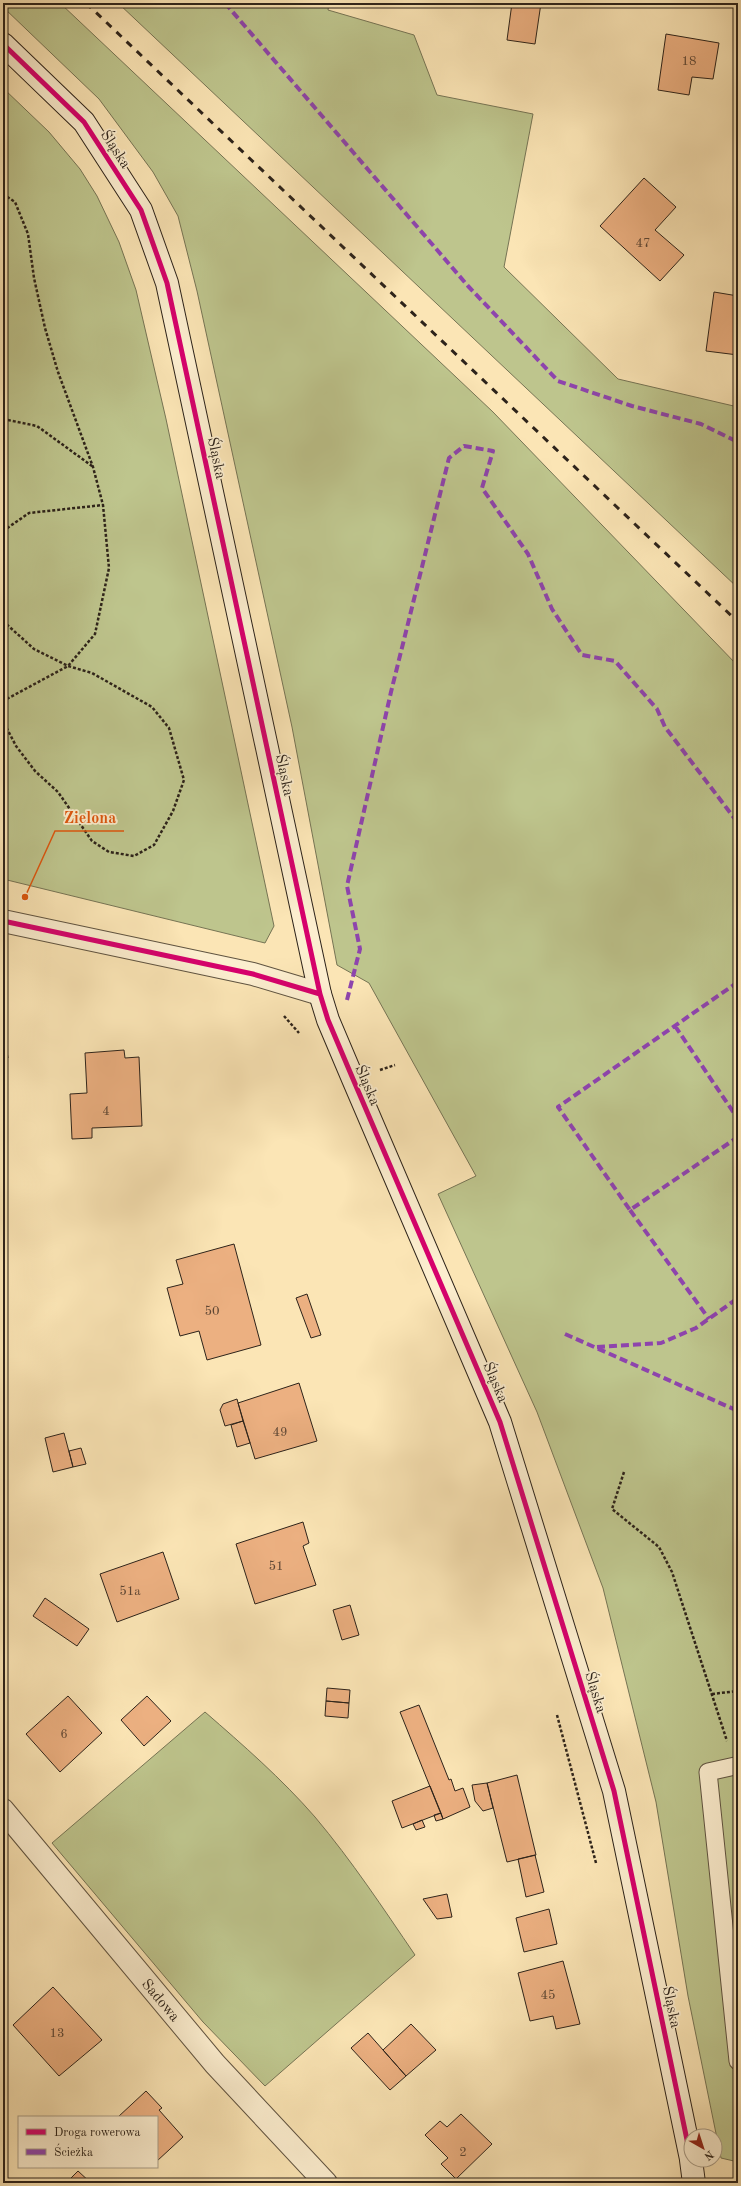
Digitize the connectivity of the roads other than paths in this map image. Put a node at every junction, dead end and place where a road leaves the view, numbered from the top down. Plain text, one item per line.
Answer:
1 (3, 44) edge
2 (3, 921) edge
3 (320, 994) junction
4 (735, 1766) road end
5 (3, 1810) edge
6 (738, 2060) edge
7 (684, 2128) edge
8 (692, 2168) edge
9 (326, 2183) edge
10 (694, 2183) edge

1 - 3 street, Śląska
2 - 3 street
3 - 7 street, Śląska
4 - 6 lane
5 - 9 street, Sadowa
8 - 10 street, Śląska

